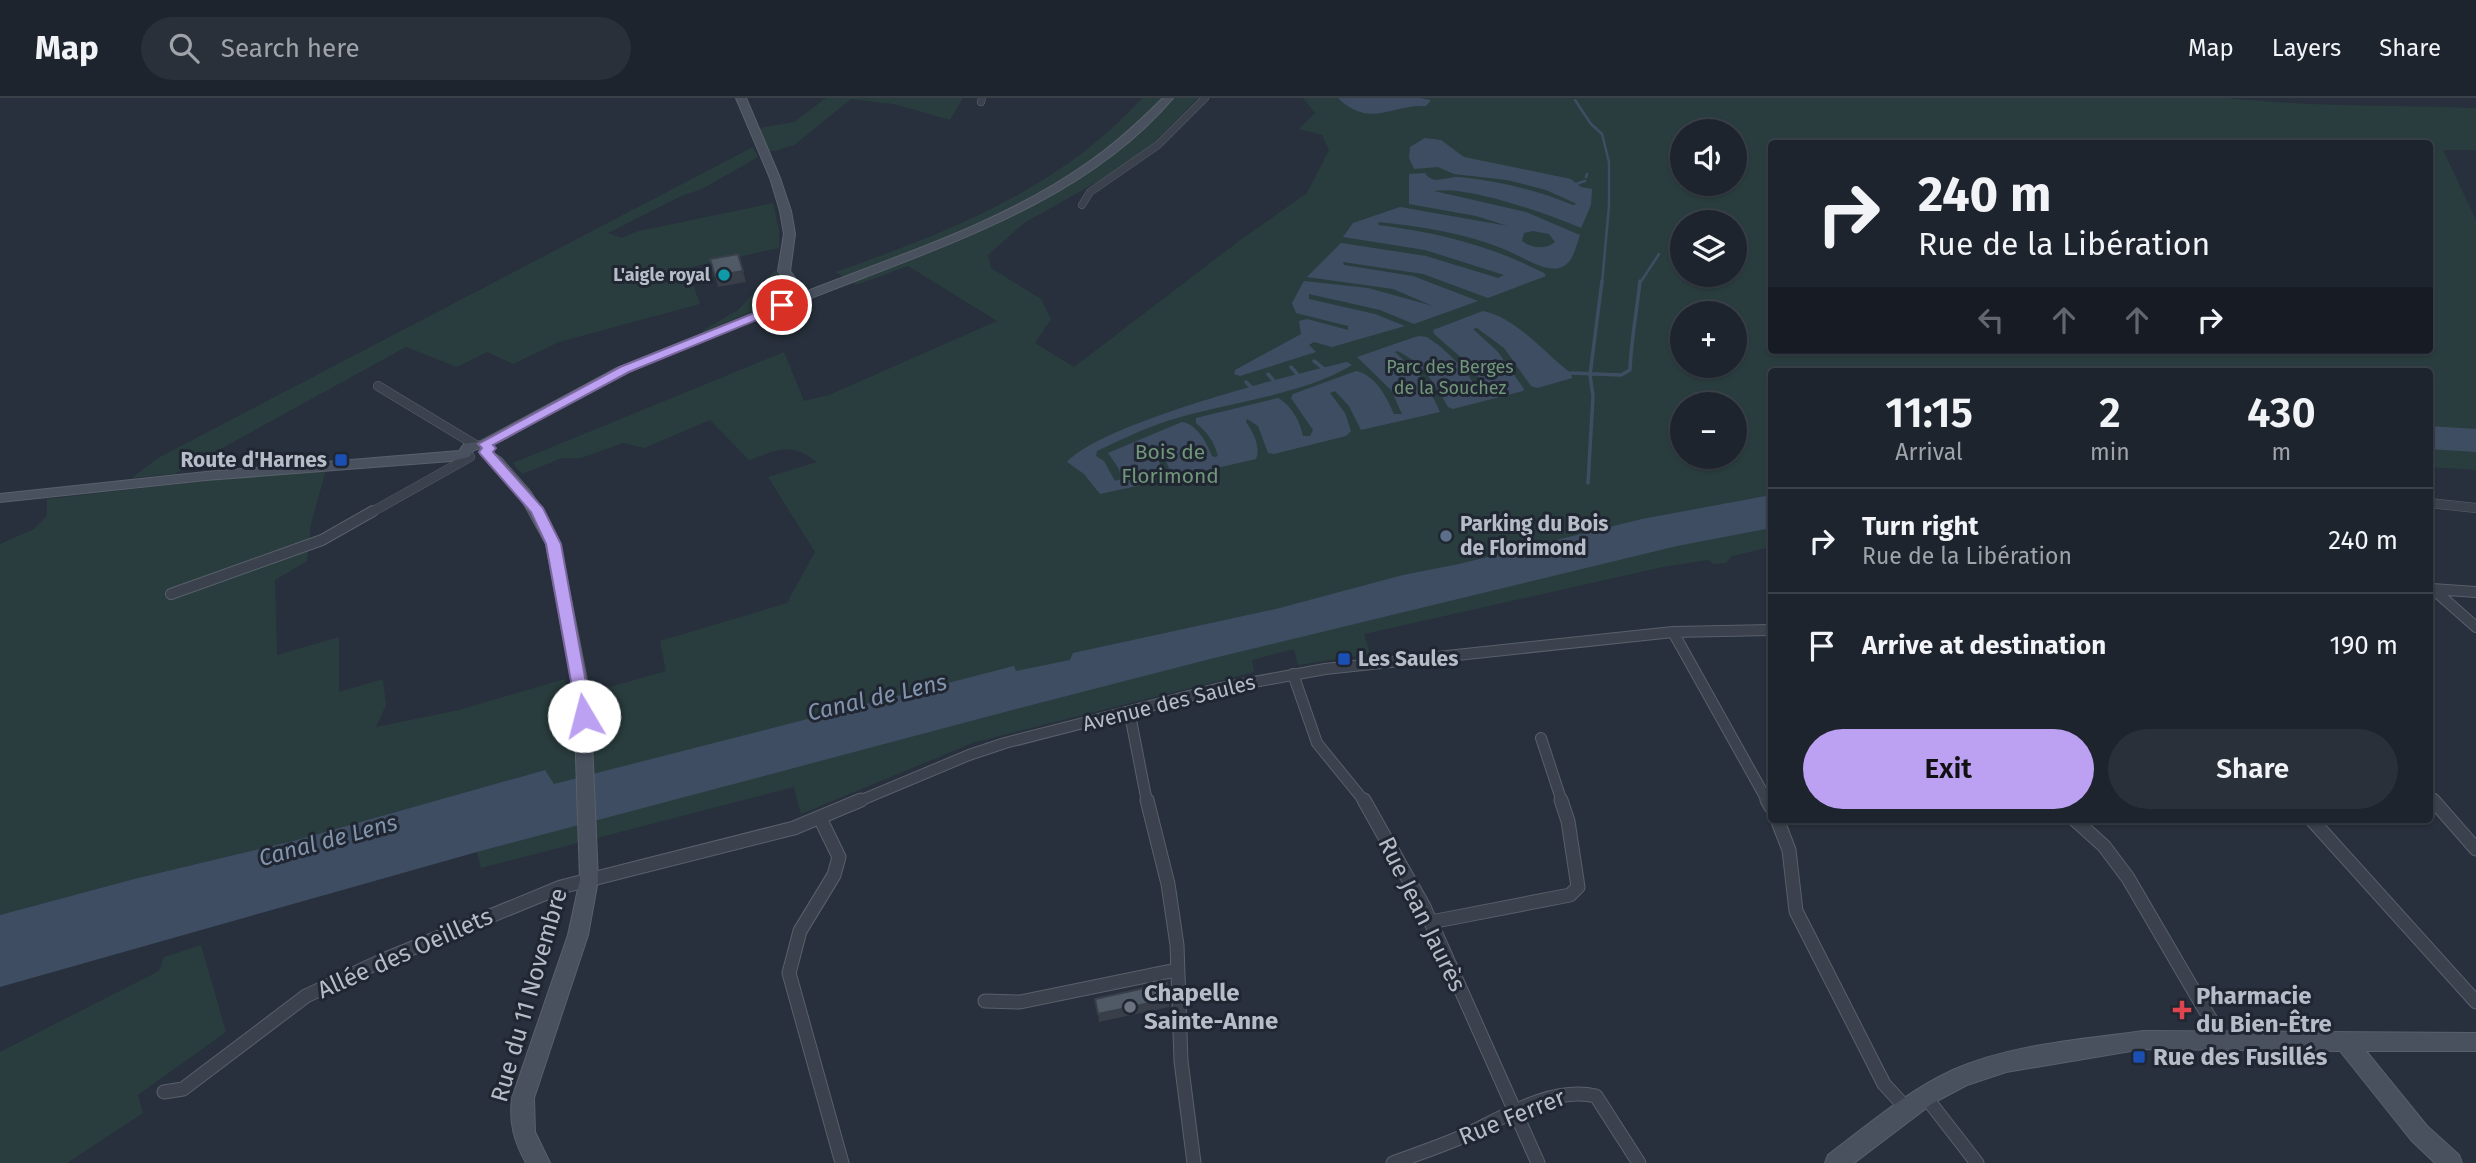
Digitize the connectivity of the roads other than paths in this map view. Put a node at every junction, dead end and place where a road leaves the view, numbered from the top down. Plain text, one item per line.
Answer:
1 (741, 98) edge
2 (1168, 98) edge
3 (1205, 98) edge
4 (1082, 205) dead end
5 (802, 297) junction
6 (378, 386) dead end
7 (475, 450) junction
8 (0, 498) edge
9 (2433, 503) edge
10 (2476, 508) edge
11 (2433, 589) edge
12 (2433, 591) edge
13 (2476, 592) edge
14 (171, 594) dead end
15 (2476, 627) edge
16 (1768, 630) edge
17 (1673, 632) junction
18 (1293, 674) junction
19 (1127, 713) junction
20 (1541, 738) dead end
21 (2433, 801) edge
22 (1768, 802) edge
23 (820, 818) junction
24 (1779, 823) edge
25 (2078, 823) edge
26 (2315, 823) edge
27 (2476, 849) edge
28 (589, 880) junction
29 (1431, 922) junction
30 (1176, 970) junction
31 (985, 1002) dead end
32 (2476, 1002) edge
33 (2222, 1039) junction
34 (2344, 1040) junction
35 (2476, 1042) edge
36 (164, 1093) dead end
37 (1925, 1096) junction
38 (1907, 1109) junction
39 (1514, 1112) junction
40 (539, 1163) edge
41 (842, 1163) edge
42 (1194, 1163) edge
43 (1393, 1163) edge
44 (1538, 1163) edge
45 (1639, 1163) edge
46 (1836, 1163) edge
47 (1977, 1163) edge
48 (2451, 1163) edge

1 - 5 main road
2 - 5 main road
3 - 4 street
5 - 7 main road
6 - 7 street
7 - 8 main road
7 - 14 street
7 - 28 main road, Rue du 11 Novembre
9 - 10 street
11 - 13 street
12 - 15 street
16 - 17 street, Avenue des Saules
17 - 18 street, Avenue des Saules
17 - 22 street
18 - 19 street, Avenue des Saules
18 - 29 street, Rue Jean Jaurès
19 - 23 street, Avenue des Saules
19 - 30 street
20 - 29 street
21 - 27 street
23 - 28 street, Avenue des Saules
23 - 41 street
24 - 38 street
25 - 33 street
26 - 32 street
28 - 36 street, Allée des Oeillets
28 - 40 main road, Rue du 11 Novembre
29 - 39 street, Rue Jean Jaurès
30 - 31 street
30 - 42 street
33 - 34 main road
33 - 37 main road
34 - 35 main road
34 - 48 main road
37 - 38 main road
37 - 47 street
38 - 46 main road
39 - 43 street, Rue Ferrer
39 - 44 street, Rue Jean Jaurès
39 - 45 street, Rue Ferrer

